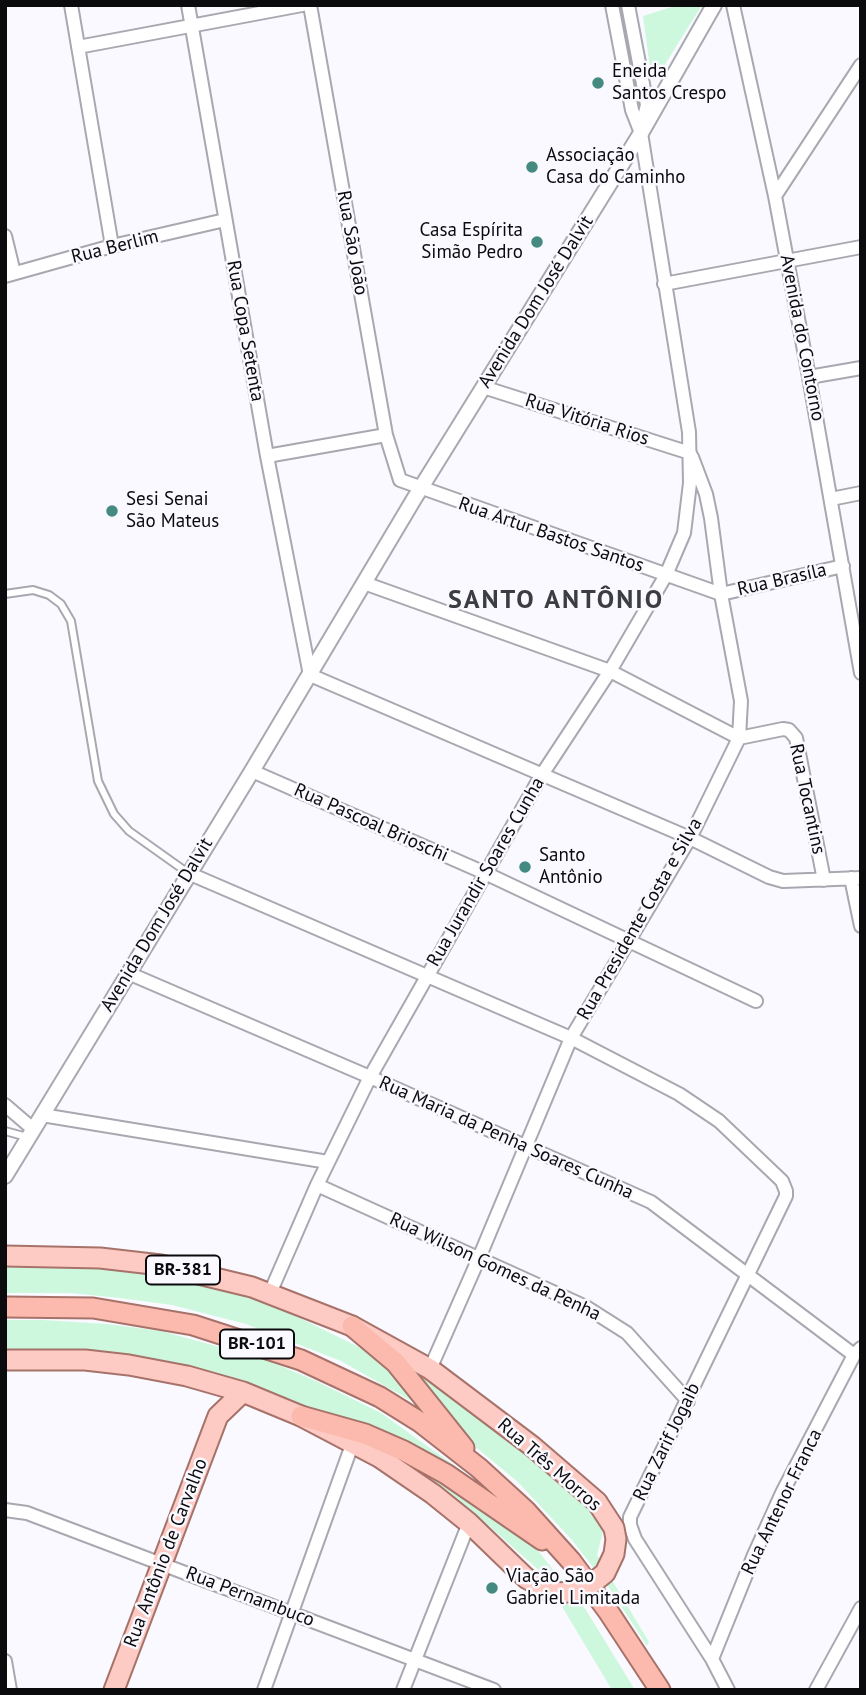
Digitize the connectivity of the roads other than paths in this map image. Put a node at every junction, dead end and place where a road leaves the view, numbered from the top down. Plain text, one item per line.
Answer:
1 (71, 5) edge
2 (188, 5) edge
3 (302, 5) edge
4 (310, 5) edge
5 (612, 5) edge
6 (628, 5) edge
7 (714, 5) edge
8 (733, 5) edge
9 (192, 26) junction
10 (78, 47) junction
11 (861, 65) edge
12 (641, 133) junction
13 (775, 196) junction
14 (225, 220) junction
15 (5, 236) edge
16 (112, 246) junction
17 (861, 247) edge
18 (787, 261) junction
19 (9, 274) edge
20 (664, 284) junction
21 (861, 368) edge
22 (810, 377) junction
23 (483, 387) junction
24 (386, 435) junction
25 (690, 453) junction
26 (267, 457) junction
27 (420, 489) junction
28 (861, 493) edge
29 (831, 499) junction
30 (843, 566) junction
31 (666, 575) junction
32 (364, 583) junction
33 (5, 594) edge
34 (722, 594) junction
35 (856, 614) edge
36 (610, 671) junction
37 (861, 673) edge
38 (310, 675) junction
39 (739, 738) junction
40 (252, 771) junction
41 (541, 776) junction
42 (690, 838) junction
43 (188, 873) junction
44 (485, 873) junction
45 (856, 878) edge
46 (824, 880) junction
47 (861, 926) edge
48 (628, 940) junction
49 (128, 973) junction
50 (425, 977) junction
51 (757, 1001) dead end
52 (571, 1038) junction
53 (370, 1077) junction
54 (5, 1105) edge
55 (42, 1115) junction
56 (5, 1130) edge
57 (30, 1134) junction
58 (525, 1146) junction
59 (328, 1162) junction
60 (5, 1176) edge
61 (317, 1185) junction
62 (5, 1256) edge
63 (479, 1258) junction
64 (748, 1277) junction
65 (270, 1293) junction
66 (5, 1307) edge
67 (352, 1326) junction
68 (858, 1352) edge
69 (5, 1360) edge
70 (430, 1369) junction
71 (201, 1380) junction
72 (243, 1392) junction
73 (688, 1401) junction
74 (218, 1416) junction
75 (301, 1416) junction
76 (353, 1442) junction
77 (479, 1468) junction
78 (5, 1510) edge
79 (469, 1523) junction
80 (571, 1561) junction
81 (162, 1564) junction
82 (861, 1608) edge
83 (293, 1613) junction
84 (712, 1659) junction
85 (415, 1660) junction
86 (5, 1661) edge
87 (10, 1690) edge
88 (114, 1690) edge
89 (264, 1690) edge
90 (403, 1690) edge
91 (494, 1690) edge
92 (660, 1690) edge
93 (728, 1690) edge
94 (816, 1690) edge

1 - 10 street
2 - 9 street, Rua Copa Setenta
3 - 9 street
4 - 24 street, Rua São João
5 - 12 street
6 - 12 street
7 - 12 street, Avenida Dom José Dalvit
8 - 13 street, Avenida do Contorno
9 - 10 street
9 - 14 street, Rua Copa Setenta
10 - 16 street
11 - 13 street
12 - 20 street
12 - 23 street, Avenida Dom José Dalvit
13 - 18 street, Avenida do Contorno
14 - 16 street, Rua Berlim
14 - 26 street, Rua Copa Setenta
15 - 19 street
16 - 19 street, Rua Berlim
17 - 18 street
18 - 20 street
18 - 22 street, Avenida do Contorno
20 - 25 street
21 - 22 street
22 - 29 street, Avenida do Contorno
23 - 25 street, Rua Vitória Rios
23 - 27 street, Avenida Dom José Dalvit
24 - 26 street
24 - 27 street, Rua São João
25 - 31 street, Rua Jurandir Soares Cunha
25 - 34 street, Rua Presidente Costa e Silva
26 - 38 street, Rua Copa Setenta
27 - 31 street, Rua Artur Bastos Santos
27 - 32 street, Avenida Dom José Dalvit
28 - 29 street
29 - 30 street, Avenida do Contorno
30 - 34 street, Rua Brasíla
30 - 35 street, Avenida do Contorno
31 - 34 street, Rua Artur Bastos Santos
31 - 36 street, Rua Jurandir Soares Cunha
32 - 36 street
32 - 38 street, Avenida Dom José Dalvit
33 - 43 lane
34 - 39 street, Rua Presidente Costa e Silva
35 - 37 street, Avenida do Contorno
36 - 39 street
36 - 41 street, Rua Jurandir Soares Cunha
38 - 40 street, Avenida Dom José Dalvit
38 - 41 street
39 - 42 street, Rua Presidente Costa e Silva
39 - 46 street, Rua Tocantins
40 - 43 street, Avenida Dom José Dalvit
40 - 44 street, Rua Pascoal Brioschi
41 - 42 street
41 - 44 street, Rua Jurandir Soares Cunha
42 - 46 street
42 - 48 street, Rua Presidente Costa e Silva
43 - 49 street, Avenida Dom José Dalvit
43 - 50 street
44 - 48 street, Rua Pascoal Brioschi
44 - 50 street, Rua Jurandir Soares Cunha
45 - 46 street
45 - 47 street
48 - 51 street, Rua Pascoal Brioschi
48 - 52 street, Rua Presidente Costa e Silva
49 - 53 street, Rua Maria da Penha Soares Cunha
49 - 55 street, Avenida Dom José Dalvit
50 - 52 street
50 - 53 street, Rua Jurandir Soares Cunha
52 - 58 street, Rua Presidente Costa e Silva
52 - 64 street, Rua Zarif Jogaib
53 - 58 street, Rua Maria da Penha Soares Cunha
53 - 59 street, Rua Jurandir Soares Cunha
54 - 57 street
55 - 57 street, Avenida Dom José Dalvit
55 - 59 street
56 - 57 lane
57 - 60 street, Avenida Dom José Dalvit
58 - 63 street, Rua Presidente Costa e Silva
58 - 64 street, Rua Maria da Penha Soares Cunha
59 - 61 street, Rua Jurandir Soares Cunha
61 - 63 street, Rua Wilson Gomes da Penha
61 - 65 street, Rua Jurandir Soares Cunha
62 - 65 main road, Rua Três Morros / BR-381
63 - 70 street, Rua Presidente Costa e Silva
63 - 73 street, Rua Wilson Gomes da Penha
64 - 68 street, Rua Maria da Penha Soares Cunha
64 - 73 street, Rua Zarif Jogaib
65 - 67 main road, Rua Três Morros / BR-381
66 - 77 highway, BR-101
67 - 70 main road, Rua Três Morros / BR-381
67 - 77 highway
68 - 84 street, Rua Antenor Franca
69 - 71 main road, Rua Três Morros / BR-381
70 - 79 main road, Rua Três Morros / BR-381, bridge
71 - 72 main road, Rua Três Morros / BR-381
71 - 74 main road
72 - 74 main road, Rua Antônio de Carvalho
72 - 75 main road, Rua Três Morros / BR-381
73 - 84 street, Rua Zarif Jogaib
74 - 81 main road, Rua Antônio de Carvalho
75 - 76 main road, Rua Três Morros / BR-381
75 - 80 highway
76 - 79 main road, Rua Três Morros / BR-381
76 - 83 street
77 - 80 highway, BR-101
78 - 81 street, Rua Pernambuco
79 - 85 street
80 - 92 highway, BR-101
81 - 83 street, Rua Pernambuco
81 - 88 main road, Rua Antônio de Carvalho
82 - 94 street
83 - 85 street, Rua Pernambuco
83 - 89 street
84 - 93 street, Rua Zarif Jogaib
85 - 90 street
85 - 91 street, Rua Pernambuco
86 - 87 street

